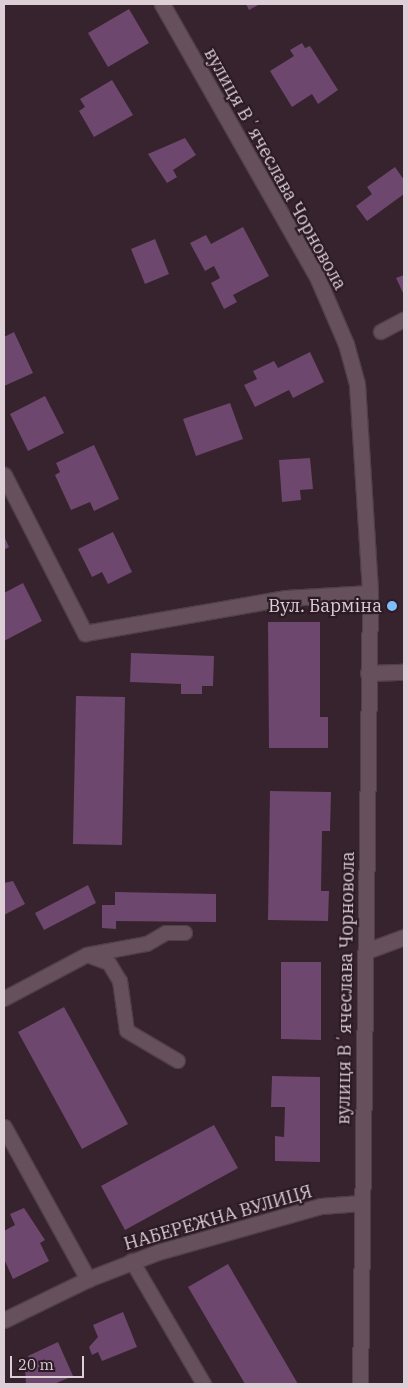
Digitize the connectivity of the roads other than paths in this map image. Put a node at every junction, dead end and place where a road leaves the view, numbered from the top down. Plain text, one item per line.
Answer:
1 (162, 4) edge
2 (404, 320) edge
3 (381, 332) dead end
4 (4, 475) edge
5 (370, 593) junction
6 (404, 672) edge
7 (368, 673) junction
8 (185, 933) dead end
9 (404, 937) edge
10 (366, 952) junction
11 (87, 955) junction
12 (4, 1000) edge
13 (178, 1061) dead end
14 (4, 1127) edge
15 (361, 1203) junction
16 (132, 1261) junction
17 (88, 1279) junction
18 (4, 1320) edge
19 (204, 1384) edge
20 (360, 1384) edge

1 - 5 street, вулиця Вʼячеслава Чорновола
2 - 3 lane
4 - 5 street
5 - 7 street, вулиця Вʼячеслава Чорновола
6 - 7 street
7 - 10 street, вулиця Вʼячеслава Чорновола
8 - 11 lane
9 - 10 street
10 - 15 street, вулиця Вʼячеслава Чорновола
11 - 12 lane
11 - 13 lane
14 - 17 street
15 - 16 street, НАБЕРЕЖНА ВУЛИЦЯ
15 - 20 street, вулиця Вʼячеслава Чорновола
16 - 17 street, НАБЕРЕЖНА ВУЛИЦЯ
16 - 19 lane
17 - 18 street, НАБЕРЕЖНА ВУЛИЦЯ

